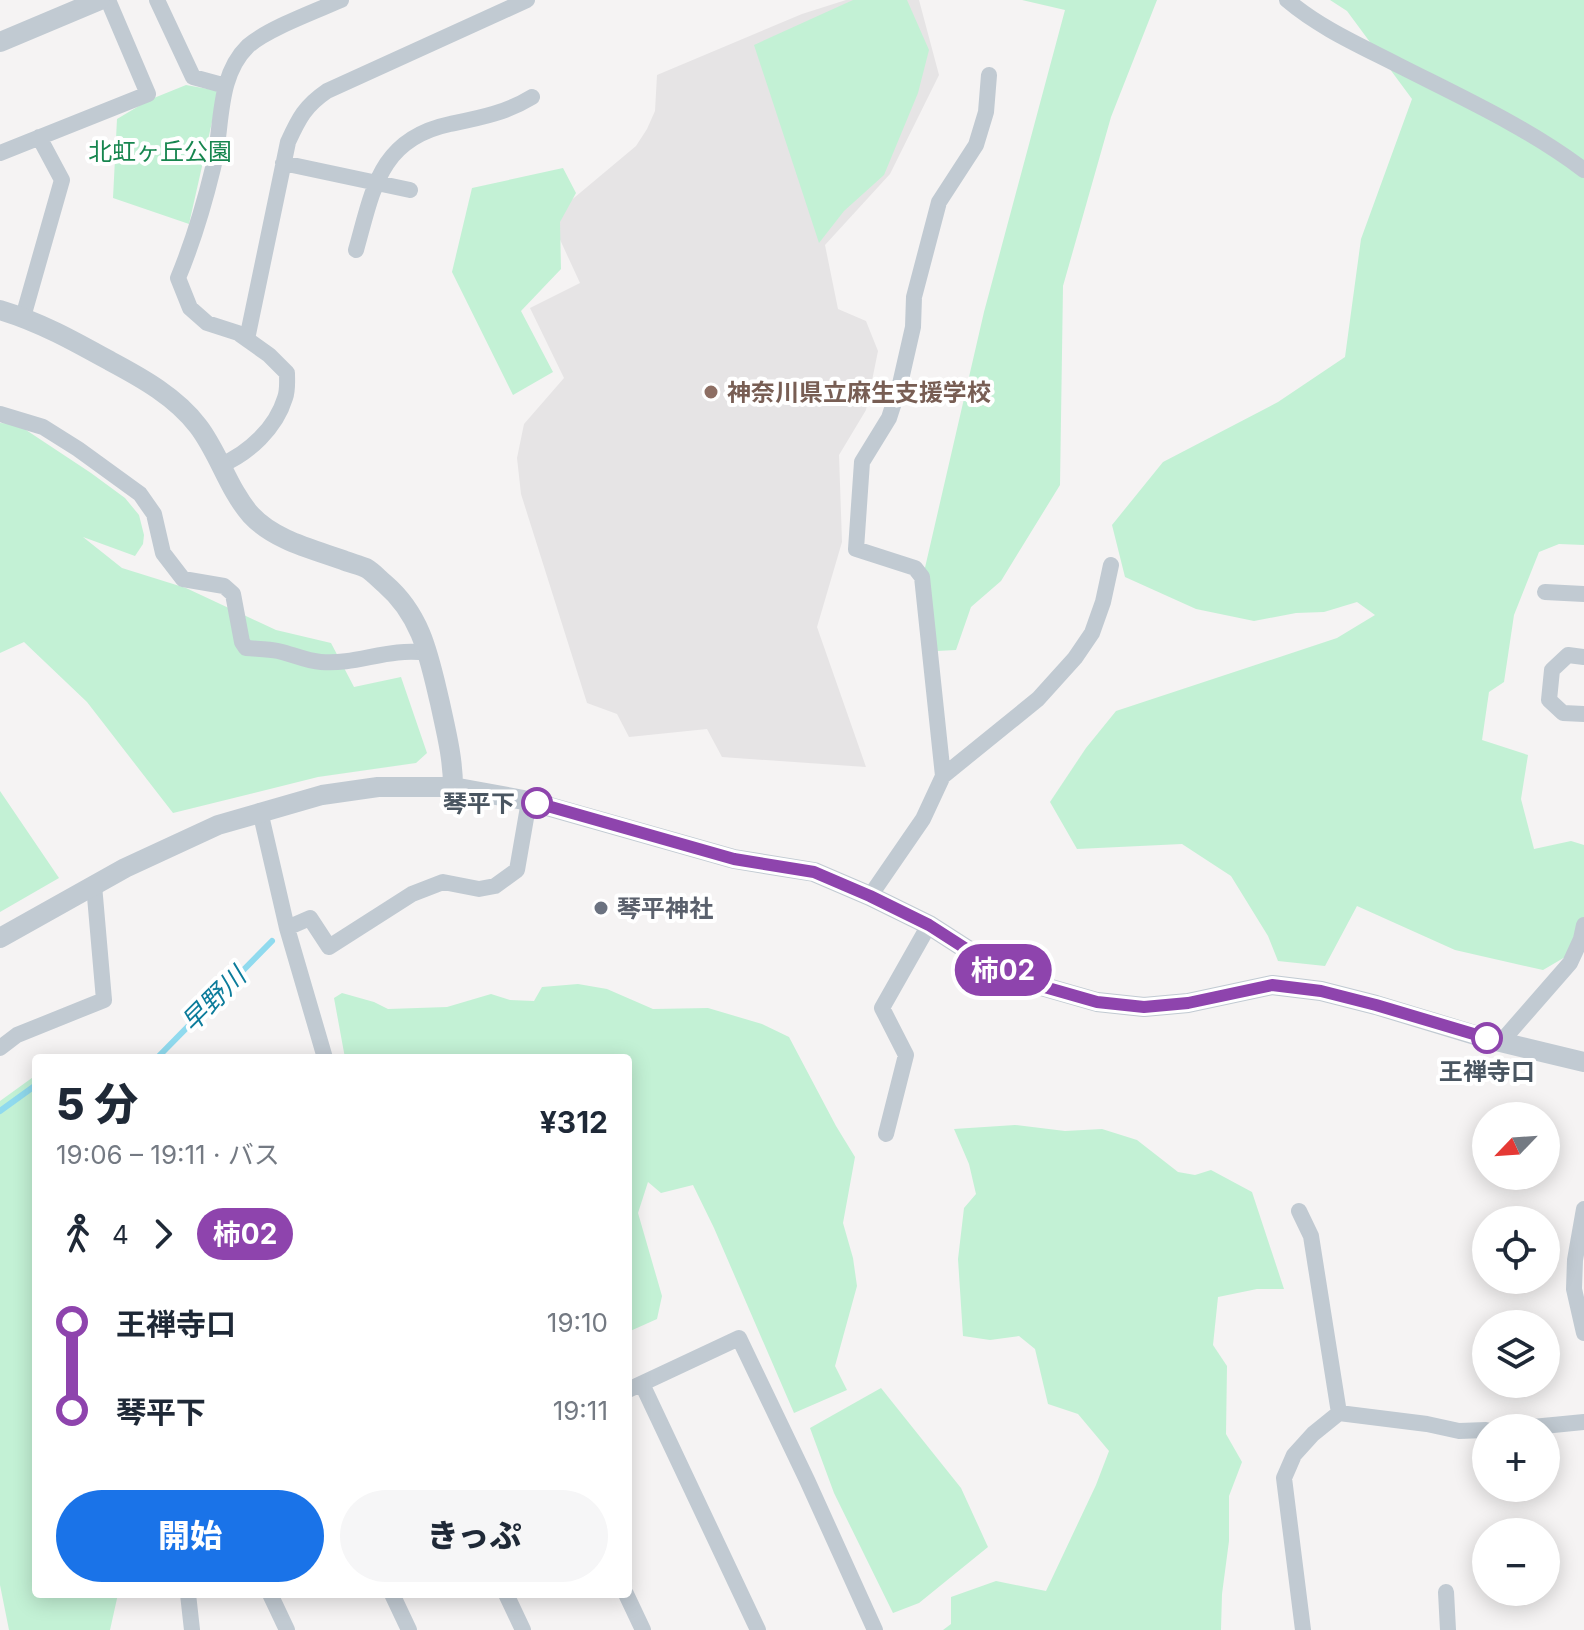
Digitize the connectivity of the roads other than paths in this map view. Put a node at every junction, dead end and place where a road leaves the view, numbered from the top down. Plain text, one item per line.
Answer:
1 (100, 0) edge
2 (108, 0) edge
3 (157, 0) edge
4 (341, 0) edge
5 (527, 0) edge
6 (1287, 0) edge
7 (0, 42) edge
8 (989, 75) dead end
9 (226, 86) junction
10 (532, 97) dead end
11 (39, 137) junction
12 (0, 153) edge
13 (283, 163) junction
14 (1584, 170) edge
15 (375, 182) junction
16 (410, 190) dead end
17 (356, 250) dead end
18 (0, 310) edge
19 (23, 317) junction
20 (247, 339) junction
21 (0, 414) edge
22 (221, 465) junction
23 (1111, 565) dead end
24 (1545, 592) dead end
25 (1584, 594) edge
26 (428, 653) junction
27 (1584, 657) edge
28 (1584, 714) edge
29 (943, 776) junction
30 (453, 787) junction
31 (529, 801) junction
32 (260, 811) junction
33 (94, 885) junction
34 (870, 896) junction
35 (929, 925) junction
36 (1584, 925) edge
37 (287, 928) junction
38 (0, 938) edge
39 (1501, 1042) junction
40 (0, 1048) edge
41 (324, 1054) edge
42 (1584, 1062) edge
43 (886, 1134) dead end
44 (1584, 1209) edge
45 (1299, 1211) dead end
46 (1584, 1333) edge
47 (635, 1387) edge
48 (1339, 1413) junction
49 (1584, 1422) edge
50 (1560, 1424) edge
51 (1472, 1431) edge
52 (1446, 1592) dead end
53 (190, 1598) edge
54 (272, 1598) edge
55 (394, 1598) edge
56 (508, 1598) edge
57 (628, 1598) edge
58 (192, 1630) edge
59 (287, 1630) edge
60 (409, 1630) edge
61 (523, 1630) edge
62 (643, 1630) edge
63 (758, 1630) edge
64 (875, 1630) edge
65 (1303, 1630) edge
66 (1448, 1630) edge

1 - 7 street
2 - 11 street
3 - 9 street
4 - 9 street
5 - 13 street
6 - 14 street
8 - 29 street
9 - 20 street
10 - 15 street
11 - 12 street
11 - 19 street
13 - 15 street
13 - 20 street
15 - 16 street
15 - 17 street
18 - 19 street
19 - 22 street
20 - 22 street
21 - 26 street
22 - 26 street
23 - 29 street
24 - 25 street
26 - 30 street
27 - 28 street
29 - 34 street
30 - 31 street
30 - 32 street
31 - 34 street
31 - 37 street
32 - 33 street
32 - 37 street
33 - 38 street
33 - 40 street
34 - 35 street
35 - 39 street
35 - 43 street
36 - 39 street
37 - 41 street
39 - 42 street
44 - 46 street
45 - 48 street
47 - 63 street
47 - 64 street
48 - 51 street
48 - 65 street
49 - 50 street
52 - 66 street
53 - 58 street
54 - 59 street
55 - 60 street
56 - 61 street
57 - 62 street

